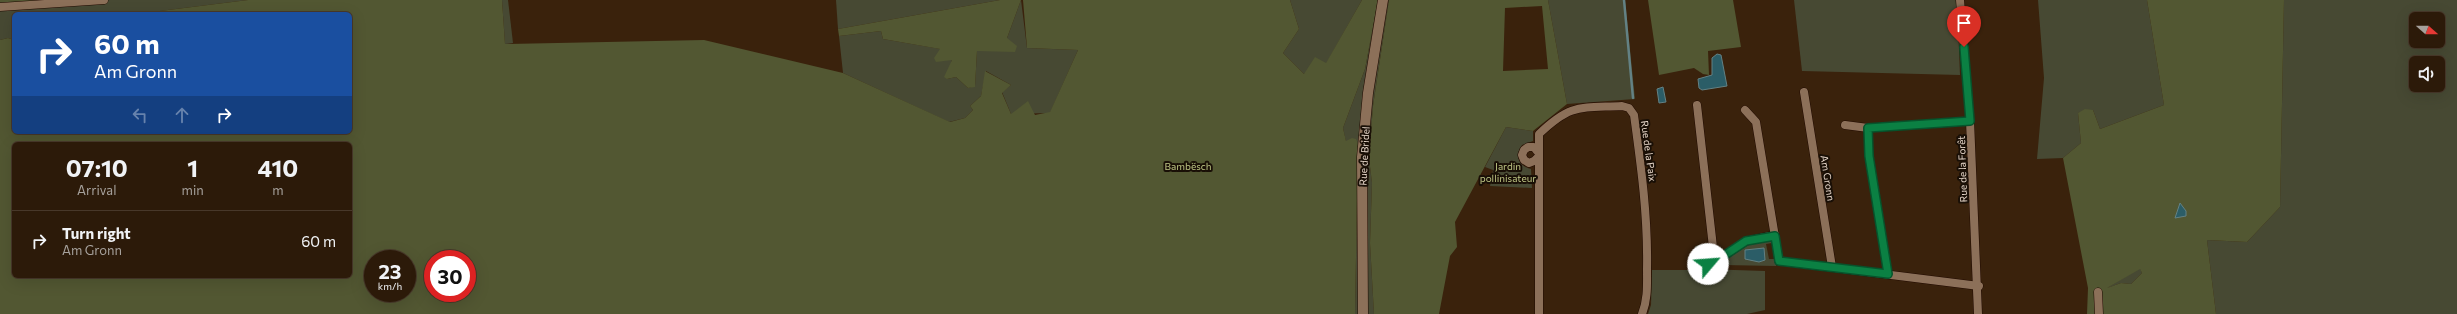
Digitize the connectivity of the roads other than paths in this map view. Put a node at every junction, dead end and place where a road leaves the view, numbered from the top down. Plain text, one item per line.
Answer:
1 (104, 0) edge
2 (1383, 0) edge
3 (1960, 0) edge
4 (0, 7) edge
5 (1804, 92) dead end
6 (1697, 105) dead end
7 (1745, 110) dead end
8 (1970, 121) junction
9 (1845, 125) dead end
10 (1868, 128) junction
11 (1775, 236) junction
12 (1716, 261) junction
13 (1708, 264) dead end
14 (1832, 267) junction
15 (1888, 274) junction
16 (1979, 286) junction
17 (2098, 292) dead end
18 (1363, 314) edge
19 (1539, 314) edge
20 (1642, 314) edge
21 (1978, 314) edge
22 (2099, 314) edge

1 - 4 street
2 - 18 main road, Rue de Bridel
3 - 8 street, Rue de la Forêt
5 - 14 street, Am Gronn
6 - 12 street
7 - 11 street
8 - 10 street
8 - 16 street, Rue de la Forêt
9 - 10 street
10 - 15 street
11 - 12 street
11 - 14 street
12 - 13 street
14 - 15 street
15 - 16 street
16 - 21 street, Rue de la Forêt
17 - 22 street
19 - 20 street, Rue de la Paix

